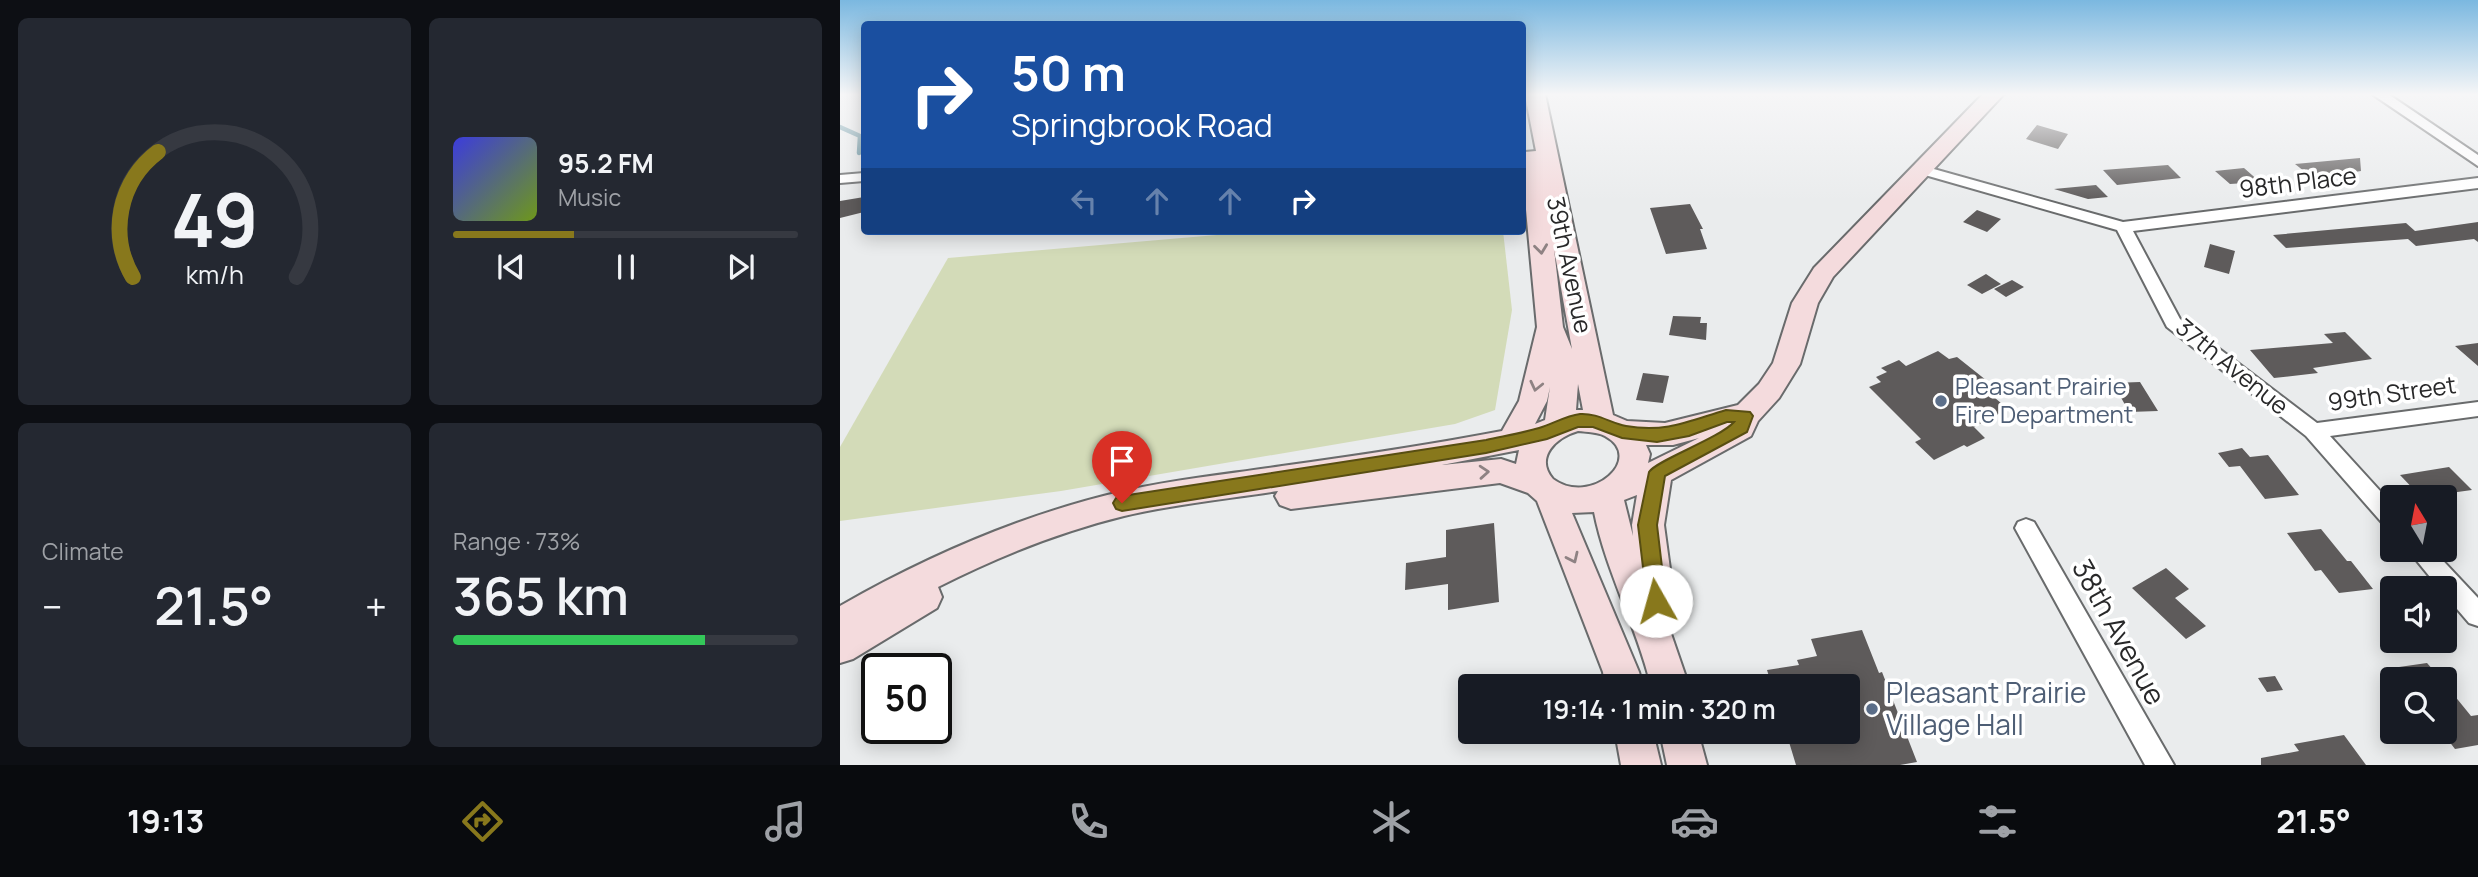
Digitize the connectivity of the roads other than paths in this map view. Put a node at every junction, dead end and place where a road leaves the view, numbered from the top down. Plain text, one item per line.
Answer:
1 (1533, 130) edge
2 (1543, 130) edge
3 (1961, 130) edge
4 (2431, 130) edge
5 (2478, 162) edge
6 (1923, 170) junction
7 (861, 177) edge
8 (840, 179) edge
9 (2478, 183) edge
10 (2123, 227) junction
11 (1550, 327) junction
12 (2478, 409) edge
13 (1745, 416) junction
14 (1611, 427) junction
15 (1552, 430) junction
16 (2313, 431) junction
17 (1511, 441) junction
18 (1657, 472) junction
19 (1544, 489) junction
20 (1612, 493) junction
21 (2380, 506) edge
22 (2026, 528) dead end
23 (2430, 562) edge
24 (2478, 615) edge
25 (840, 624) edge
26 (840, 647) edge
27 (1662, 651) junction
28 (1619, 674) edge
29 (1667, 674) edge
30 (1637, 744) edge
31 (1682, 744) edge
32 (1641, 765) edge
33 (1687, 765) edge
34 (2160, 765) edge

1 -> 11 main road, 39th Avenue
2 - 14 main road, 39th Avenue
3 - 6 main road
4 - 5 street
6 - 10 street
6 - 13 main road
7 - 8 street
9 - 10 street, 98th Place
10 - 16 street, 37th Avenue
11 - 15 main road, 39th Avenue
11 -> 17 main road
12 - 16 street, 99th Street
13 - 14 main road
13 - 18 main road
14 - 15 main road
14 - 20 main road
15 - 17 main road
15 - 19 main road
16 - 21 street, 37th Avenue
17 - 25 main road
18 - 20 main road
18 - 27 main road
19 - 20 main road
26 -> 19 main road
19 -> 28 main road
20 - 27 main road
22 - 34 street, 38th Avenue
23 - 24 street
27 - 29 main road
30 - 32 main road
31 - 33 main road

